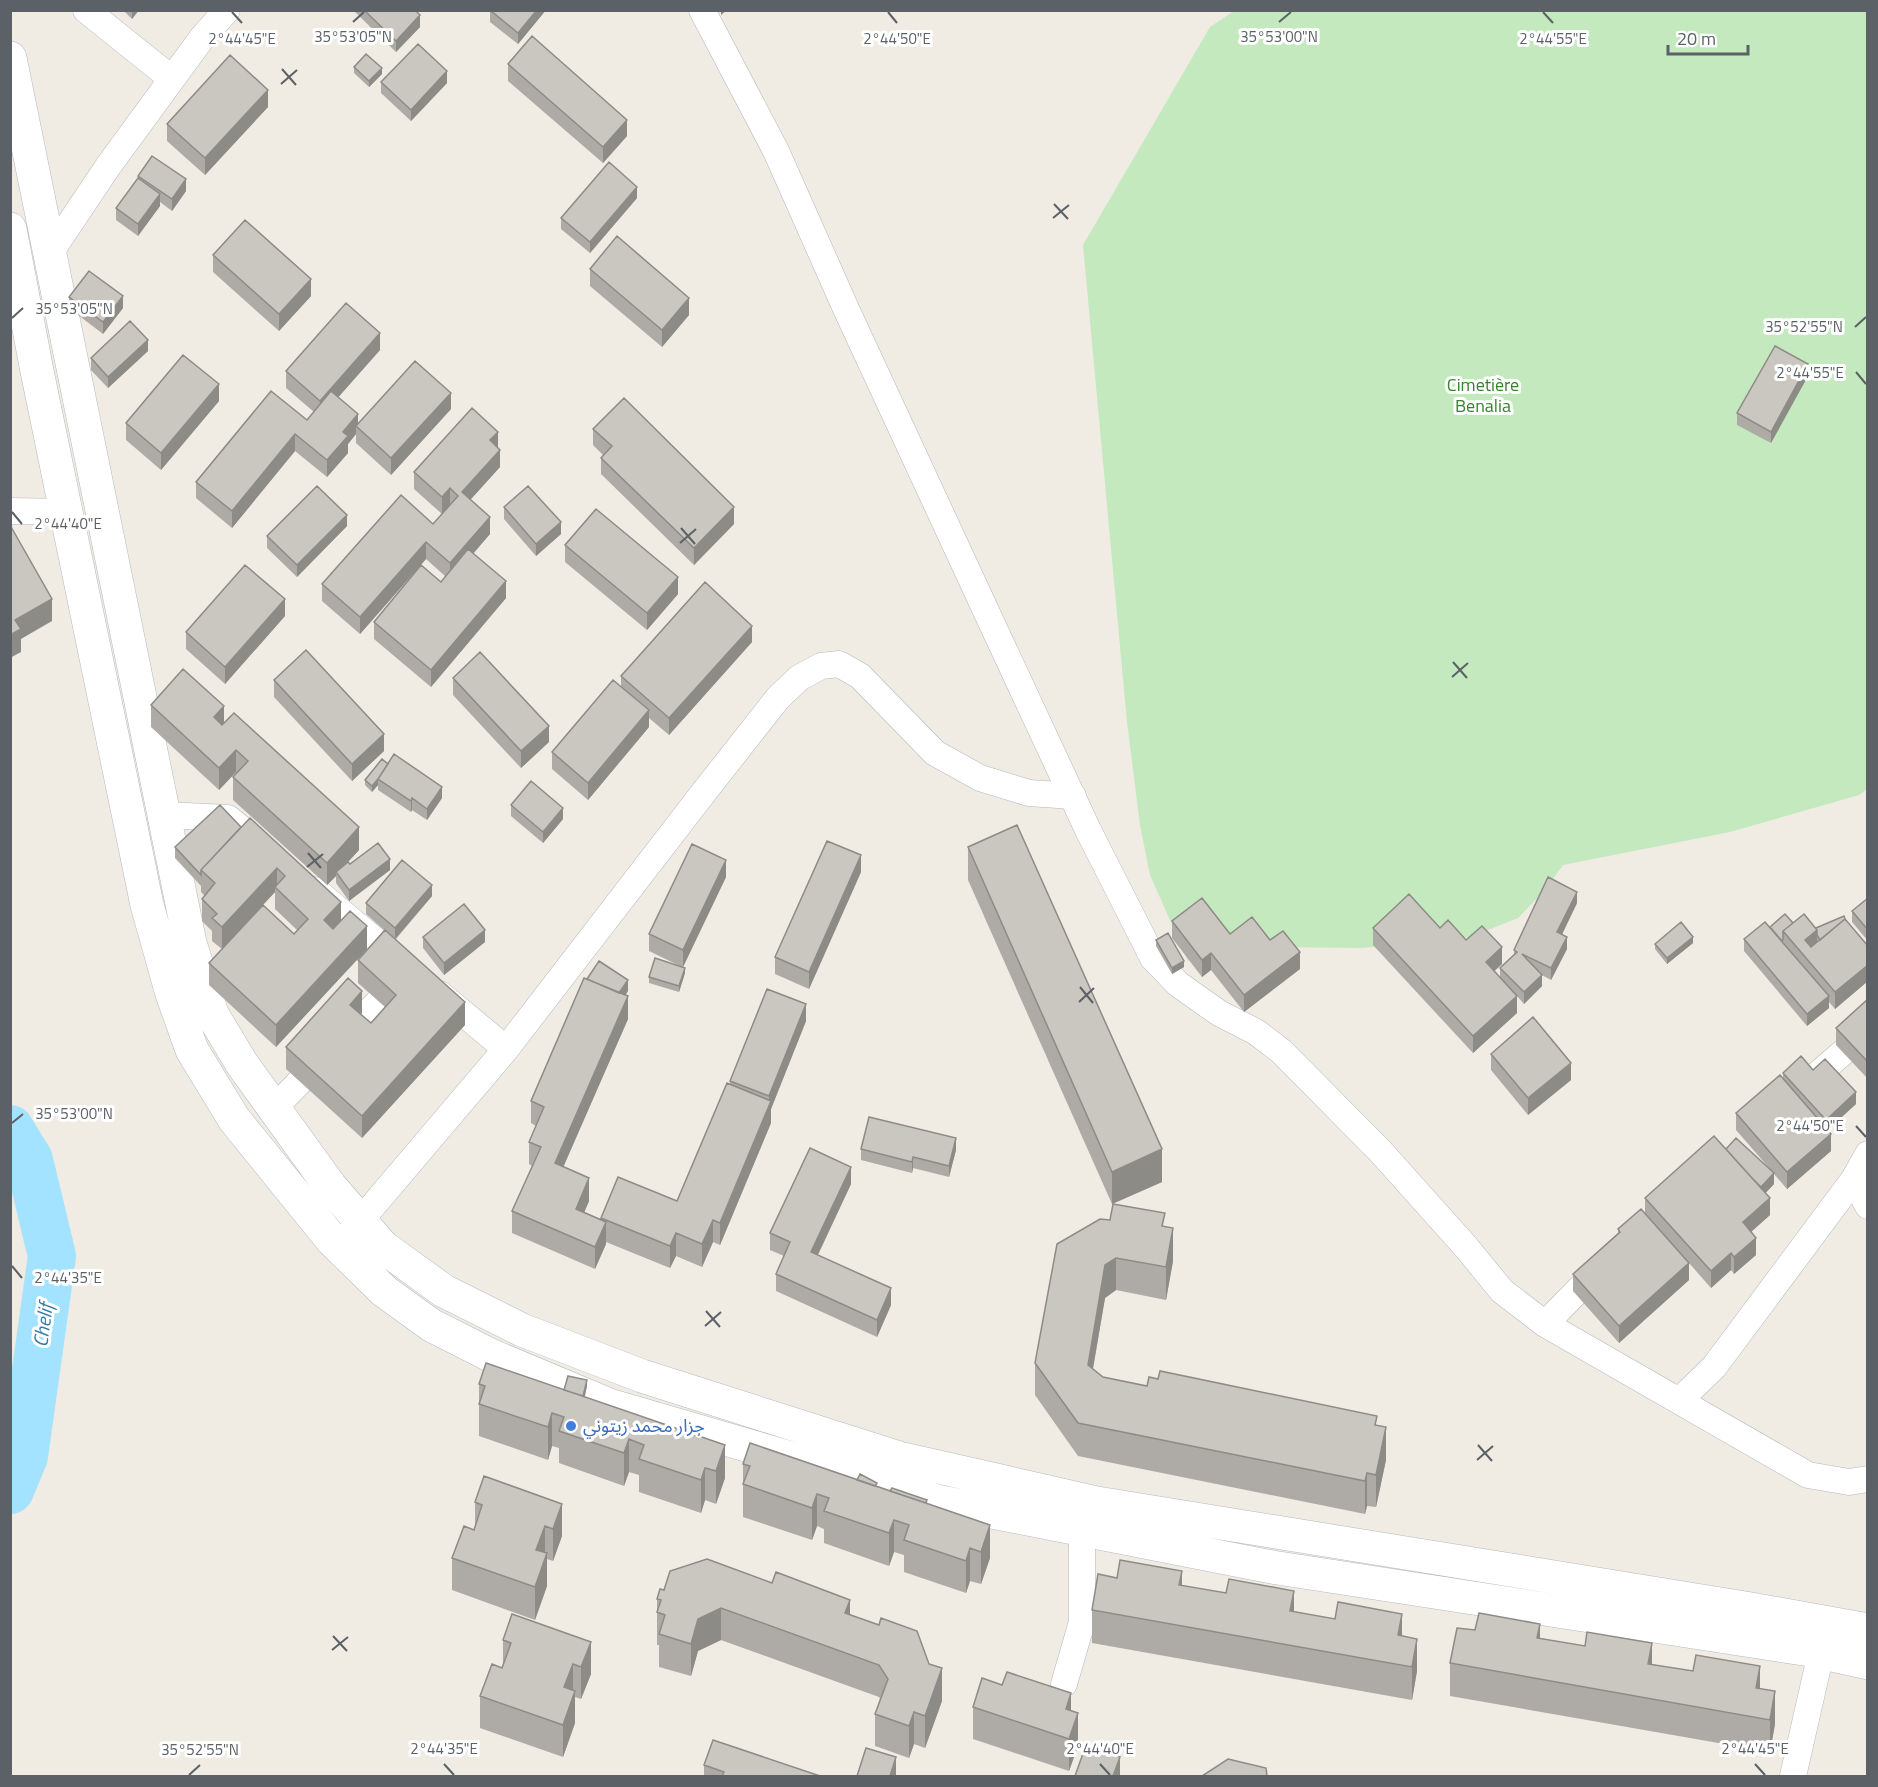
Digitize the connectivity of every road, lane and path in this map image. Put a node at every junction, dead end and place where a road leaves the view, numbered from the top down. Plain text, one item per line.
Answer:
1 (86, 10) edge
2 (227, 10) edge
3 (702, 10) edge
4 (10, 58) edge
5 (172, 79) junction
6 (10, 229) edge
7 (50, 253) junction
8 (22, 351) edge
9 (10, 511) edge
10 (66, 512) junction
11 (1073, 796) junction
12 (164, 815) junction
13 (254, 839) edge
14 (296, 874) edge
15 (410, 969) junction
16 (1868, 1031) edge
17 (506, 1049) junction
18 (1782, 1105) edge
19 (274, 1108) junction
20 (1868, 1154) edge
21 (1854, 1179) junction
22 (1868, 1206) edge
23 (360, 1220) junction
24 (338, 1246) junction
25 (1612, 1256) edge
26 (1545, 1324) junction
27 (1680, 1400) junction
28 (1868, 1479) edge
29 (1082, 1529) junction
30 (1868, 1630) edge
31 (1821, 1653) junction
32 (1868, 1663) edge
33 (1064, 1684) dead end
34 (1793, 1776) edge

1 - 5 street
2 - 5 street
3 - 11 street
4 - 7 street
5 - 7 street
6 - 8 street
7 - 12 street
8 - 10 street
9 - 10 street
10 - 24 street
11 - 17 street
11 - 26 street
12 - 13 street
12 - 19 street
14 - 15 street
15 - 17 street
15 - 19 street
16 - 18 street
17 - 23 street
19 - 23 street
20 - 21 street
21 - 22 street
21 - 27 street
23 - 24 street
23 - 30 street
24 - 29 street
25 - 26 street
26 - 27 street
27 - 28 street
29 - 31 street
29 - 33 street
31 - 32 street
31 - 34 street

